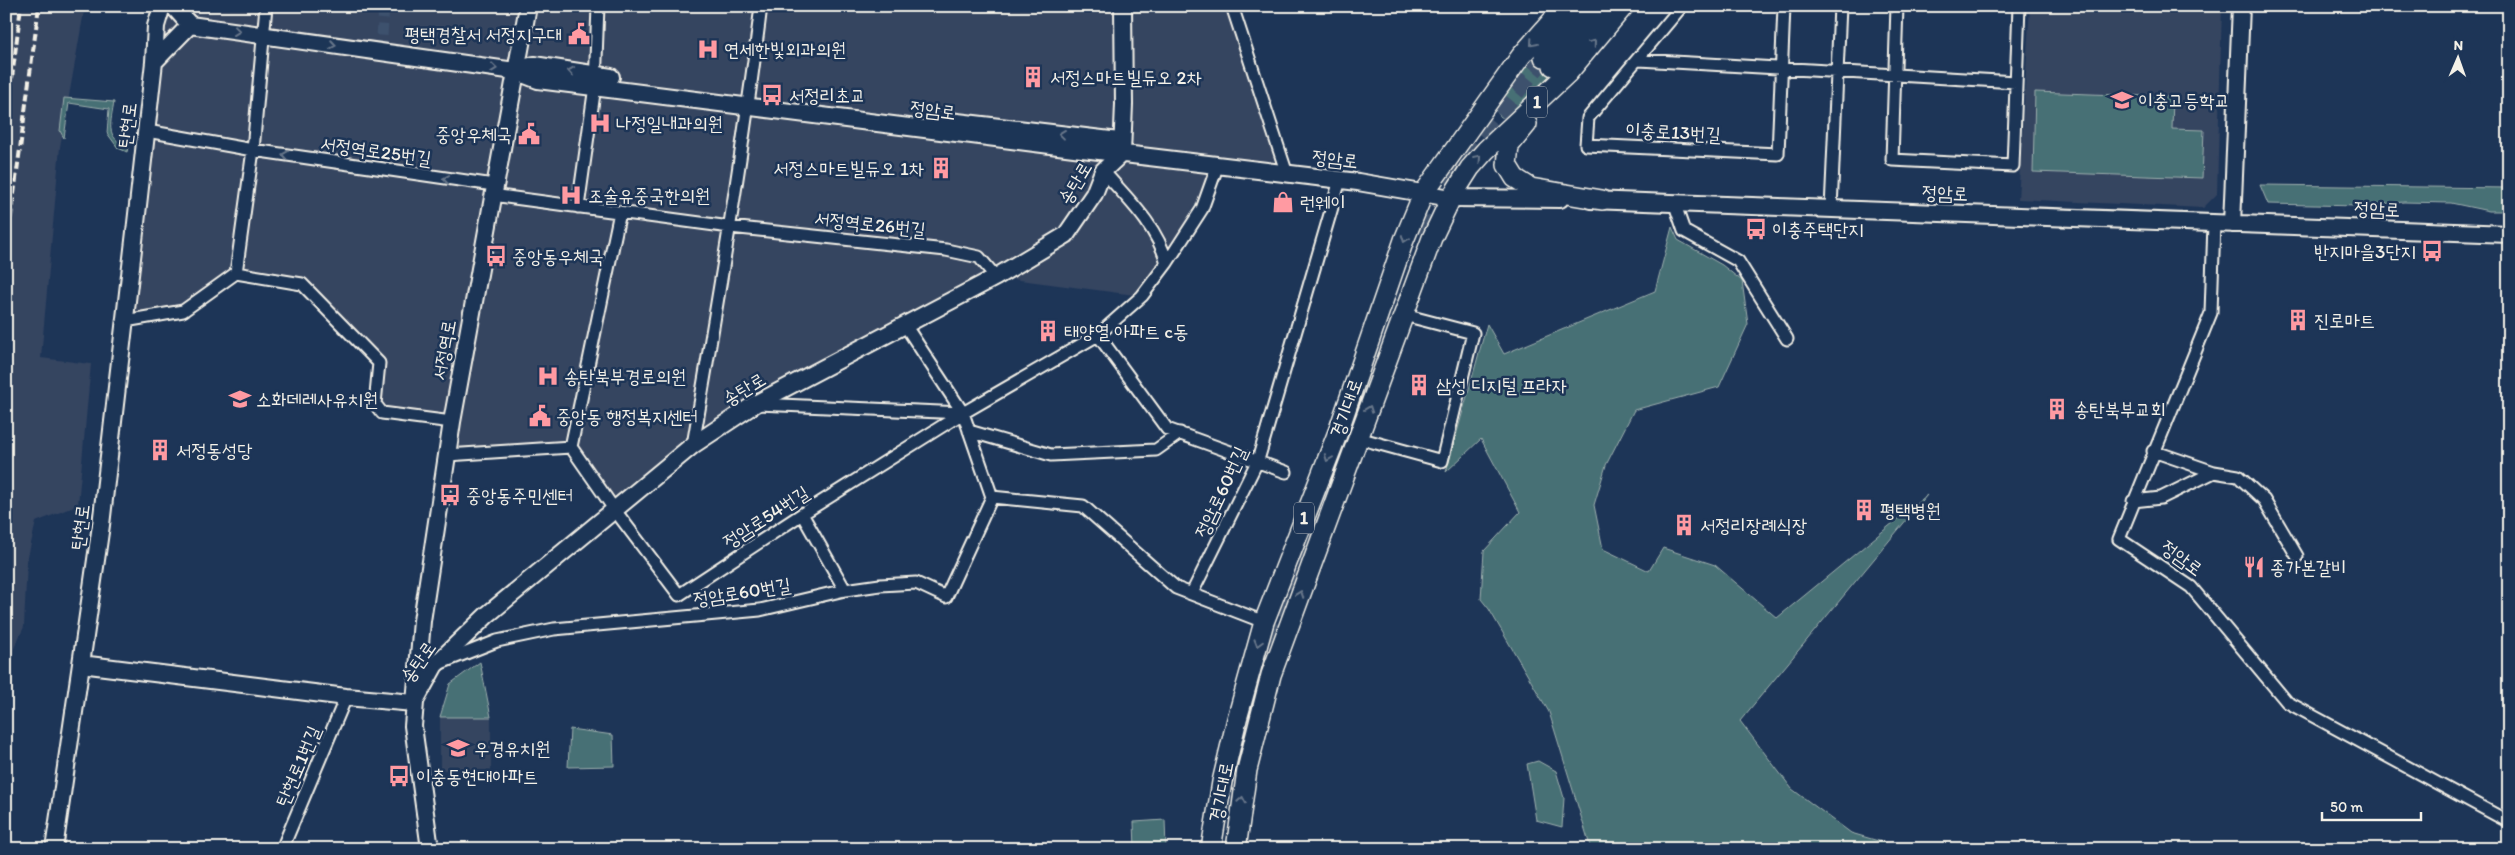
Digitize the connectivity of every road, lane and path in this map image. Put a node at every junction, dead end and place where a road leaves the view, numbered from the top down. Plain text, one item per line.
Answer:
1 (162, 6) edge
2 (173, 6) edge
3 (266, 6) edge
4 (528, 6) edge
5 (598, 6) edge
6 (761, 6) edge
7 (1112, 6) edge
8 (1123, 6) edge
9 (1232, 6) edge
10 (1565, 6) edge
11 (1586, 6) edge
12 (1607, 6) edge
13 (1624, 6) edge
14 (1682, 6) edge
15 (1784, 6) edge
16 (1840, 6) edge
17 (1897, 6) edge
18 (2019, 6) edge
19 (2241, 6) edge
20 (190, 25) junction
21 (264, 35) junction
22 (155, 39) junction
23 (174, 44) junction
24 (1639, 60) junction
25 (154, 62) junction
26 (1555, 66) junction
27 (1782, 69) junction
28 (515, 71) junction
29 (1838, 72) junction
30 (1895, 75) junction
31 (595, 80) junction
32 (2016, 82) junction
33 (749, 101) junction
34 (147, 131) junction
35 (1116, 146) junction
36 (253, 150) junction
37 (1217, 167) junction
38 (1103, 171) junction
39 (1287, 174) junction
40 (1340, 180) junction
41 (493, 190) junction
42 (1423, 194) junction
43 (1451, 198) junction
44 (1602, 200) junction
45 (1674, 202) junction
46 (578, 206) junction
47 (1831, 209) junction
48 (620, 212) junction
49 (2214, 223) junction
50 (2232, 224) junction
51 (730, 226) junction
52 (2509, 234) edge
53 (1167, 263) junction
54 (236, 273) junction
55 (996, 277) junction
56 (1404, 315) junction
57 (125, 321) junction
58 (906, 325) junction
59 (1098, 335) junction
60 (1787, 339) dead end
61 (755, 404) junction
62 (964, 414) junction
63 (452, 422) junction
64 (969, 431) junction
65 (1180, 433) junction
66 (1358, 438) junction
67 (693, 445) junction
68 (572, 447) junction
69 (2153, 451) junction
70 (447, 455) junction
71 (1258, 460) junction
72 (1286, 472) dead end
73 (2214, 472) junction
74 (992, 497) junction
75 (2133, 501) junction
76 (614, 509) junction
77 (802, 514) junction
78 (2297, 556) dead end
79 (846, 590) junction
80 (1192, 593) junction
81 (1264, 622) junction
82 (82, 664) junction
83 (435, 665) junction
84 (346, 698) junction
85 (414, 703) junction
86 (2509, 822) edge
87 (54, 849) edge
88 (282, 849) edge
89 (430, 849) edge
90 (1212, 849) edge
91 (1236, 849) edge

1 - 22 street, 탄현로
2 - 20 street
3 - 21 street
4 - 28 street, 서정역로
5 - 31 street
6 - 33 street
7 - 35 street
8 - 35 street
9 - 39 street
10 -> 42 main road, 경기대로 / 1
11 - 26 main road, 경기대로 / 1
12 - 26 main road, 경기대로 / 1
26 -> 13 main road, 경기대로 / 1
14 - 24 street, 이충로13번길
15 - 27 street, 이충로13번길
16 - 29 street
17 - 30 street
18 - 32 street
19 - 50 street
20 -> 21 street, 정암로
20 - 23 street
21 -> 28 street, 정암로
21 - 36 street
22 - 23 street
22 - 25 street, 탄현로
23 - 25 street
24 - 27 street
24 - 27 street, 이충로13번길
25 - 34 street, 탄현로
43 -> 26 main road, 경기대로 / 1
26 - 44 main road
27 - 29 street
28 - 31 street, 정암로
28 - 41 street, 서정역로
29 - 30 street
29 - 47 street
30 - 32 street
30 - 32 street
31 - 33 street, 정암로
31 - 46 street
33 - 35 street, 정암로
33 - 51 street
34 - 36 street, 서정역로25번길
34 - 57 street, 탄현로
35 - 37 street, 정암로
35 - 38 street, 송탄로
41 -> 36 street, 서정역로25번길
36 - 54 street
37 - 39 street, 정암로
37 - 53 street, 정암로54번길
38 - 53 street
38 - 55 street, 송탄로
39 - 40 street, 정암로
40 - 42 street, 정암로
40 - 71 street, 정암로60번길
41 - 46 street, 서정역로26번길
41 - 63 street, 서정역로
42 - 43 street, 정암로
42 -> 81 main road, 경기대로 / 1
43 - 44 street, 정암로
43 - 56 main road, 경기대로
44 - 45 street, 정암로
45 - 47 street, 정암로
45 - 60 street
46 - 48 street, 서정역로26번길
47 - 49 street, 정암로
48 - 51 street, 서정역로26번길
48 - 68 street
49 - 50 street, 정암로
49 - 69 street, 정암로
50 - 52 street, 정암로
51 - 55 street, 서정역로26번길
51 - 67 street
53 - 59 street, 정암로54번길
54 - 57 street
54 - 63 street
55 - 58 street, 송탄로
66 -> 56 main road, 경기대로
56 - 66 street, 경기대로
57 - 82 street, 탄현로
58 - 61 street, 송탄로
58 - 62 street
59 - 62 street, 정암로54번길
59 - 65 street
61 - 62 street
61 - 67 street, 송탄로
62 - 64 street
62 - 77 street, 정암로54번길
63 - 70 street, 서정역로
64 - 65 street
64 - 74 street
65 - 71 street
91 -> 66 main road, 경기대로
67 - 76 street, 송탄로
68 - 70 street
68 - 76 street
69 - 73 street
69 - 75 street, 정암로
70 - 85 street, 서정역로
71 - 72 street
71 - 80 street, 정암로60번길
73 - 75 street
73 - 78 street
74 - 79 street, 정암로60번길
74 - 80 street
75 - 86 street, 정암로
76 - 77 street, 정암로54번길
76 - 83 street, 송탄로
77 - 79 street
79 - 83 street, 정암로60번길
80 - 81 street
81 -> 90 main road, 경기대로 / 1
82 - 84 street
82 - 87 street, 탄현로
83 - 85 street, 송탄로
84 - 85 street
84 - 88 street, 탄현로1번길
85 - 89 street, 송탄로

